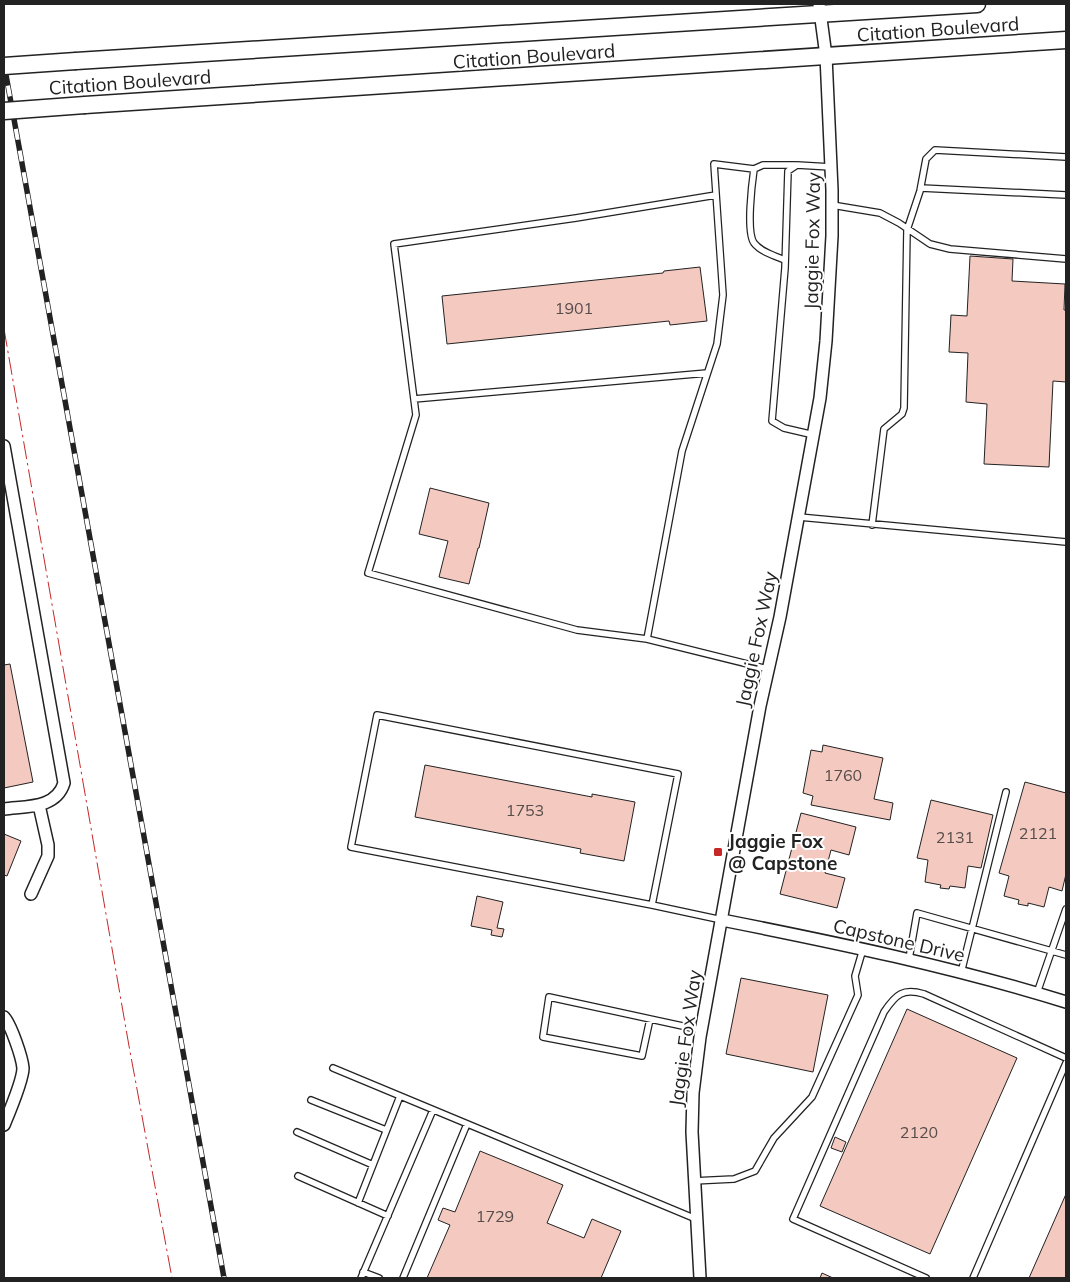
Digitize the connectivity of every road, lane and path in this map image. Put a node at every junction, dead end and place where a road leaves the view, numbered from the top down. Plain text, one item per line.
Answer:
1 (977, 4) edge
2 (820, 8) edge
3 (1066, 40) edge
4 (826, 56) junction
5 (4, 66) edge
6 (4, 111) edge
7 (1066, 157) edge
8 (797, 165) junction
9 (832, 167) junction
10 (754, 169) junction
11 (920, 188) junction
12 (716, 195) junction
13 (1066, 195) edge
14 (832, 205) junction
15 (907, 230) junction
16 (1066, 259) edge
17 (785, 260) junction
18 (707, 373) junction
19 (414, 399) junction
20 (814, 435) junction
21 (4, 446) edge
22 (9, 501) edge
23 (798, 516) junction
24 (872, 525) junction
25 (1066, 542) edge
26 (647, 639) junction
27 (768, 669) junction
28 (1006, 792) dead end
29 (38, 804) junction
30 (4, 809) edge
31 (31, 894) dead end
32 (652, 905) junction
33 (1066, 909) edge
34 (722, 920) junction
35 (973, 929) junction
36 (863, 949) junction
37 (1051, 950) junction
38 (1066, 955) edge
39 (909, 959) junction
40 (961, 973) junction
41 (1037, 993) junction
42 (1066, 1002) edge
43 (4, 1017) edge
44 (650, 1019) junction
45 (701, 1030) junction
46 (1066, 1058) edge
47 (1066, 1063) edge
48 (333, 1068) dead end
49 (400, 1096) junction
50 (311, 1100) dead end
51 (433, 1110) junction
52 (467, 1124) junction
53 (4, 1125) edge
54 (386, 1130) junction
55 (297, 1132) dead end
56 (373, 1165) junction
57 (298, 1176) dead end
58 (694, 1181) junction
59 (358, 1203) junction
60 (388, 1216) junction
61 (696, 1219) junction
62 (362, 1275) edge
63 (379, 1278) edge
64 (404, 1278) edge
65 (700, 1278) edge
66 (926, 1278) edge
67 (973, 1278) edge

1 - 2 main road, Citation Boulevard
2 - 4 street, Jaggie Fox Way
2 - 5 main road, Citation Boulevard, bridge
3 - 4 main road, Citation Boulevard
4 - 6 main road, Citation Boulevard, bridge
4 - 9 street, Jaggie Fox Way
7 - 11 lane
8 - 9 lane
8 - 10 lane
8 - 17 lane
9 - 14 street, Jaggie Fox Way
10 - 12 lane
10 - 17 lane
11 - 13 lane
11 - 15 lane
12 - 18 lane
12 - 19 lane
14 - 15 lane
14 - 20 street, Jaggie Fox Way
15 - 16 lane
15 - 24 lane
17 - 20 lane
18 - 19 lane
18 - 26 lane
19 - 26 lane
20 - 23 street, Jaggie Fox Way
21 - 22 street
22 - 29 street
23 - 24 lane
23 - 27 street, Jaggie Fox Way
24 - 25 lane
26 - 27 lane
27 - 34 street, Jaggie Fox Way
28 - 35 lane
29 - 30 street
29 - 31 street
32 - 32 lane
32 - 34 lane
33 - 37 lane
34 - 36 street, Capstone Drive
34 - 45 street, Jaggie Fox Way
35 - 37 lane
35 - 39 lane
35 - 40 lane
36 - 39 street, Capstone Drive
36 - 58 lane
37 - 38 lane
37 - 41 lane
39 - 40 street, Capstone Drive
40 - 41 street, Capstone Drive
41 - 42 street, Capstone Drive
43 - 53 street
44 - 44 lane
44 - 45 lane
45 - 58 street, Jaggie Fox Way
46 - 66 lane
47 - 67 lane
48 - 49 lane
49 - 51 lane
49 - 54 lane
50 - 54 lane
51 - 52 lane
51 - 60 lane
52 - 61 lane
52 - 64 lane
54 - 56 lane
55 - 56 lane
56 - 59 lane
57 - 59 lane
58 - 61 street, Jaggie Fox Way
59 - 60 lane
60 - 62 lane
61 - 65 street, Jaggie Fox Way
62 - 63 lane

